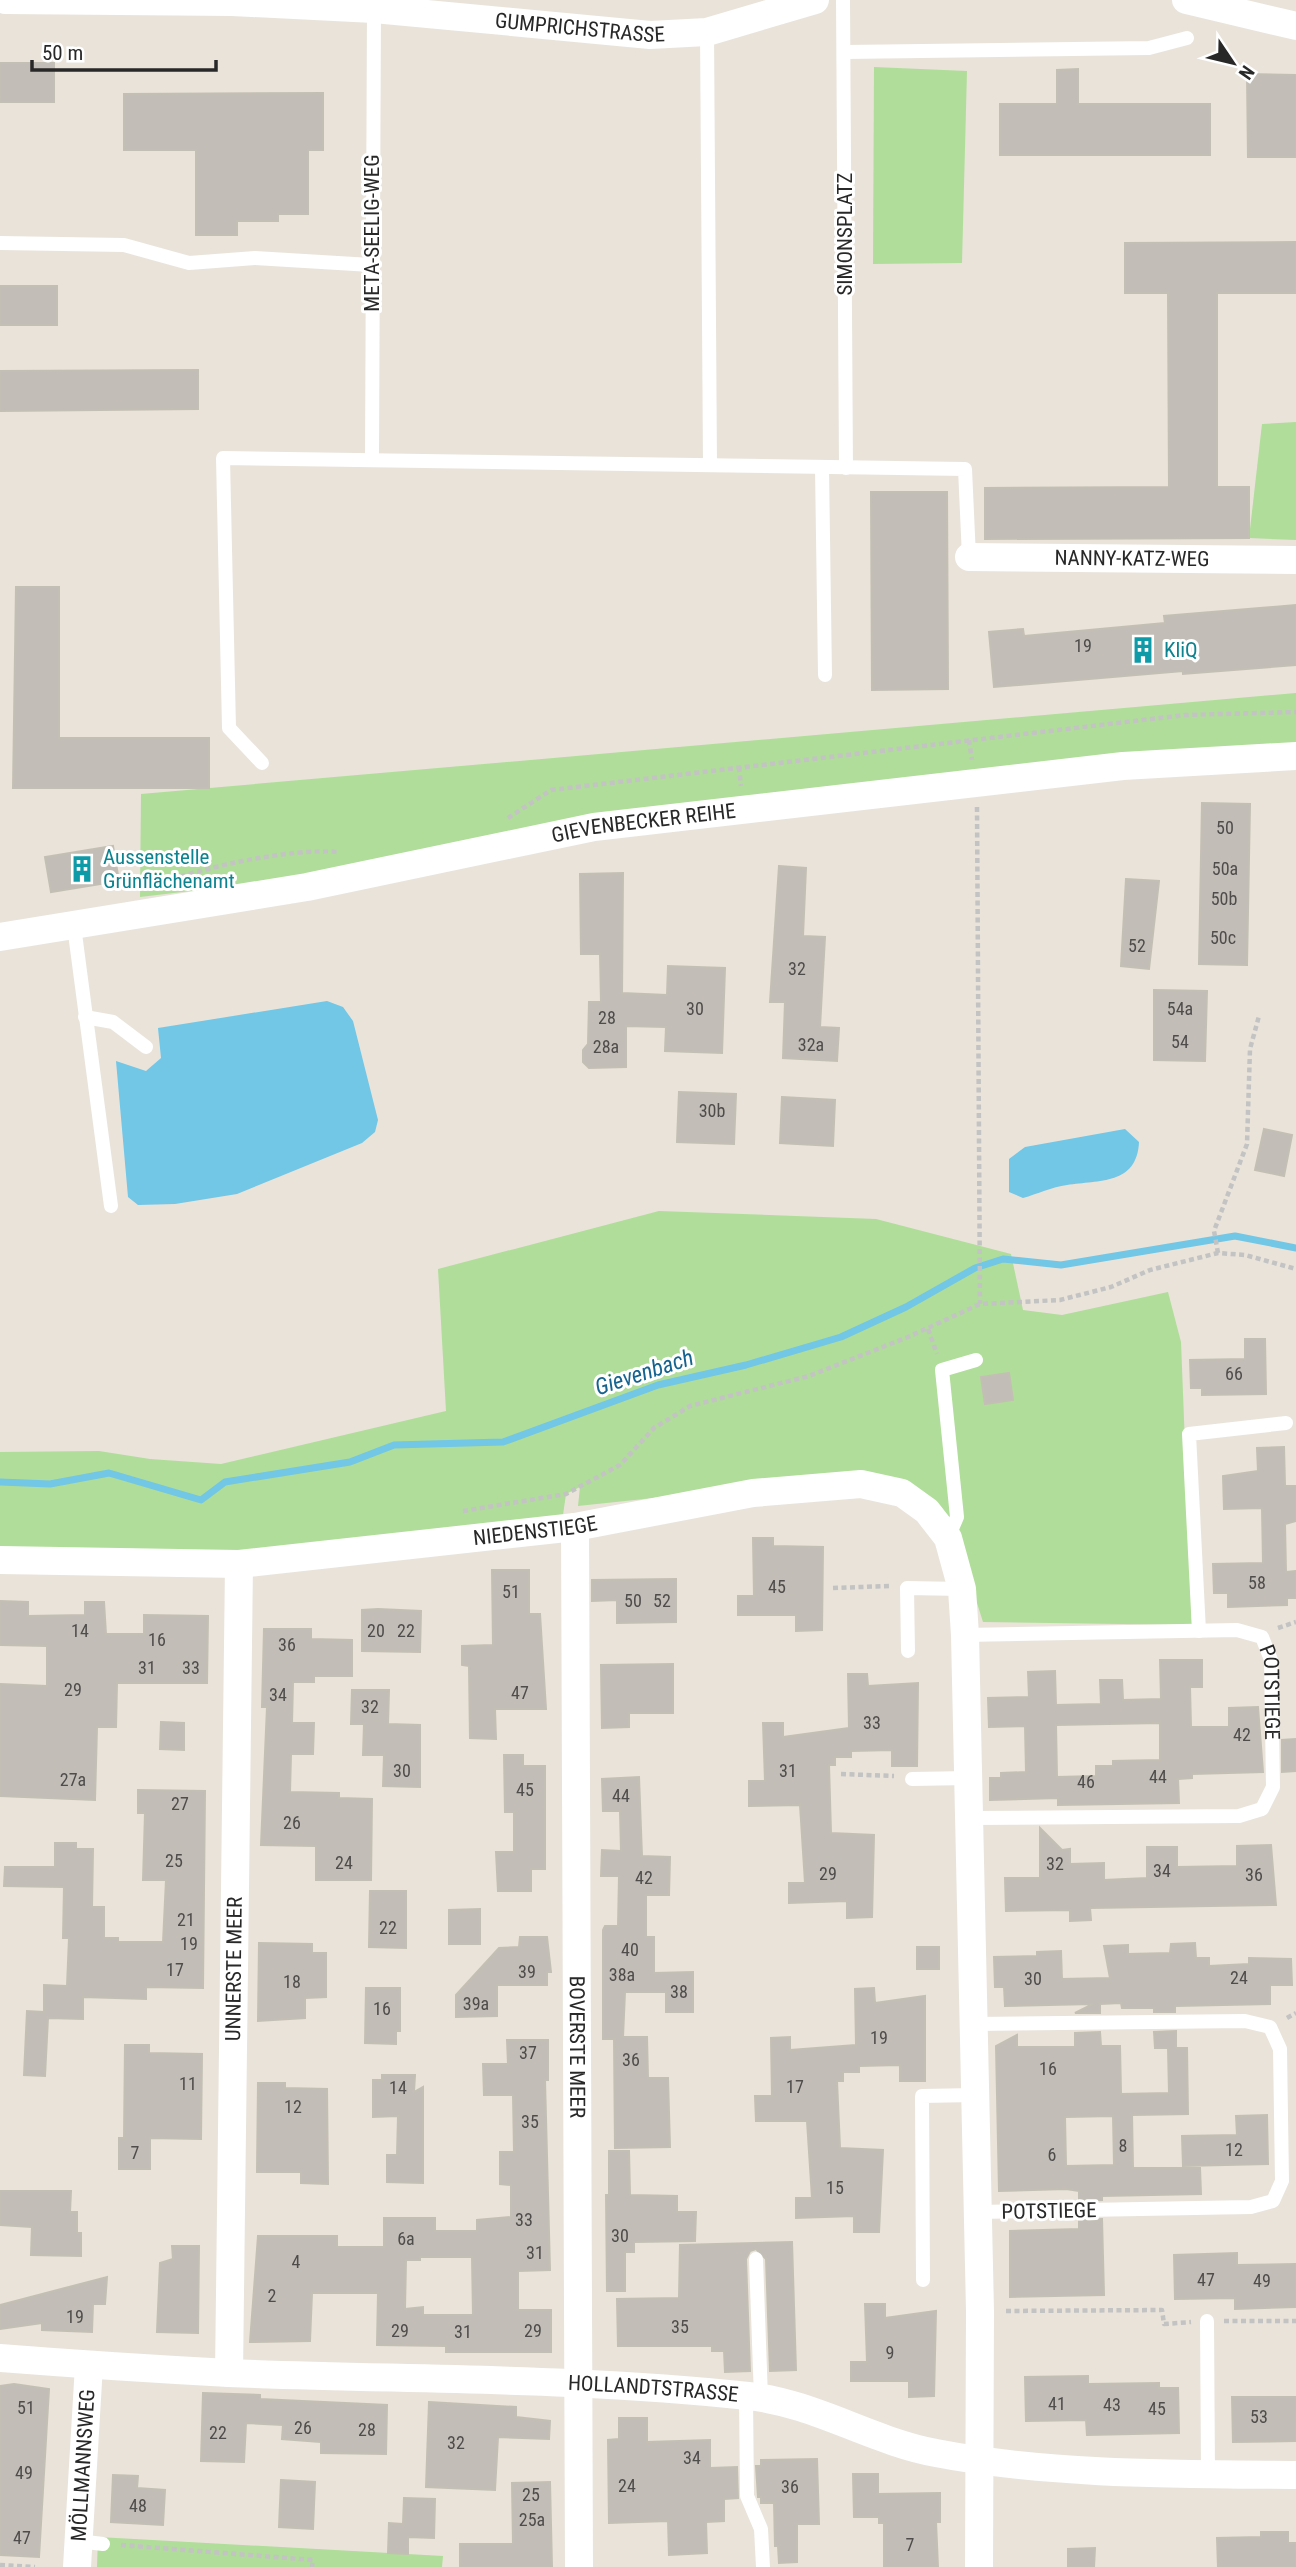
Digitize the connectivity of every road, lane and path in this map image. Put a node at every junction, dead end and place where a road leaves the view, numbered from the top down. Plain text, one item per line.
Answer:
1 (5, 0) edge
2 (815, 0) edge
3 (843, 0) edge
4 (1186, 0) edge
5 (232, 1) edge
6 (374, 9) junction
7 (1296, 26) edge
8 (707, 32) junction
9 (1187, 38) dead end
10 (845, 52) junction
11 (0, 243) edge
12 (371, 265) junction
13 (372, 458) junction
14 (710, 466) junction
15 (822, 468) junction
16 (846, 468) junction
17 (969, 557) joint
18 (1296, 560) edge
19 (825, 675) dead end
20 (969, 740) dead end
21 (1296, 755) edge
22 (262, 763) dead end
23 (976, 785) junction
24 (74, 926) junction
25 (0, 937) edge
26 (1259, 1016) dead end
27 (85, 1017) junction
28 (146, 1047) dead end
29 (111, 1206) dead end
30 (1217, 1251) junction
31 (1296, 1269) edge
32 (980, 1304) junction
33 (928, 1329) junction
34 (976, 1360) dead end
35 (942, 1370) junction
36 (1286, 1423) dead end
37 (458, 1511) dead end
38 (575, 1527) junction
39 (948, 1538) junction
40 (0, 1560) edge
41 (239, 1564) junction
42 (832, 1588) dead end
43 (907, 1588) junction
44 (962, 1589) junction
45 (1199, 1631) junction
46 (965, 1635) junction
47 (908, 1651) dead end
48 (841, 1774) dead end
49 (968, 1778) junction
50 (912, 1779) joint
51 (969, 1818) junction
52 (974, 2024) junction
53 (975, 2095) junction
54 (978, 2212) junction
55 (756, 2259) dead end
56 (923, 2280) dead end
57 (981, 2311) junction
58 (1207, 2321) junction
59 (1296, 2321) edge
60 (0, 2358) edge
61 (89, 2365) junction
62 (229, 2373) junction
63 (577, 2383) junction
64 (754, 2397) junction
65 (982, 2460) junction
66 (1208, 2474) junction
67 (1296, 2475) edge
68 (86, 2551) edge
69 (0, 2565) edge
70 (34, 2567) edge
71 (312, 2567) edge
72 (579, 2567) edge
73 (763, 2567) edge
74 (979, 2567) edge

1 - 5 street, GUMPRICHSTRASSE
2 - 8 street, GUMPRICHSTRASSE
3 - 10 lane, SIMONSPLATZ
4 - 7 street
5 - 6 street, GUMPRICHSTRASSE
6 - 8 street, GUMPRICHSTRASSE
6 - 12 lane, META-SEELIG-WEG
8 - 14 lane
9 - 10 lane
10 - 16 lane, SIMONSPLATZ
11 - 12 lane
12 - 13 lane, META-SEELIG-WEG
13 - 14 lane
13 - 22 lane
14 - 15 lane
15 - 16 lane
15 - 19 lane
16 - 17 lane
17 - 18 street, NANNY-KATZ-WEG
20 - 23 path
21 - 23 street, GIEVENBECKER REIHE
23 - 24 street, GIEVENBECKER REIHE
23 - 32 path
24 - 25 street, GIEVENBECKER REIHE
24 - 27 lane
26 - 30 path
27 - 28 lane
27 - 29 lane
30 - 31 path
30 - 32 path
32 - 33 path
33 - 35 path
33 - 37 path
34 - 35 lane
35 - 39 lane
36 - 45 lane
38 - 39 street, NIEDENSTIEGE
38 - 41 street, NIEDENSTIEGE
38 - 63 street, BOVERSTE MEER
39 - 44 street, NIEDENSTIEGE
40 - 41 street, NIEDENSTIEGE
41 - 62 street, UNNERSTE MEER
42 - 43 path
43 - 44 lane
43 - 47 lane
44 - 46 street, NIEDENSTIEGE
45 - 46 lane, POTSTIEGE
45 - 51 lane, POTSTIEGE
46 - 49 street, POTSTIEGE
48 - 50 path
49 - 50 lane
49 - 51 street, POTSTIEGE
51 - 52 street, POTSTIEGE
52 - 53 street, POTSTIEGE
52 - 54 lane, POTSTIEGE
53 - 54 street, POTSTIEGE
53 - 56 lane
54 - 57 street, POTSTIEGE
55 - 64 lane
57 - 58 path
57 - 65 street, POTSTIEGE
58 - 59 path
58 - 66 lane
60 - 61 street, HOLLANDTSTRASSE
61 - 62 street, HOLLANDTSTRASSE
61 - 68 street, MÖLLMANNSWEG
62 - 63 street, HOLLANDTSTRASSE
63 - 64 street, HOLLANDTSTRASSE
63 - 72 street, BOVERSTE MEER
64 - 65 street, HOLLANDTSTRASSE
64 - 73 lane
65 - 66 street, HOLLANDTSTRASSE
65 - 74 street, POTSTIEGE
66 - 67 street, HOLLANDTSTRASSE
68 - 71 path
69 - 70 path

